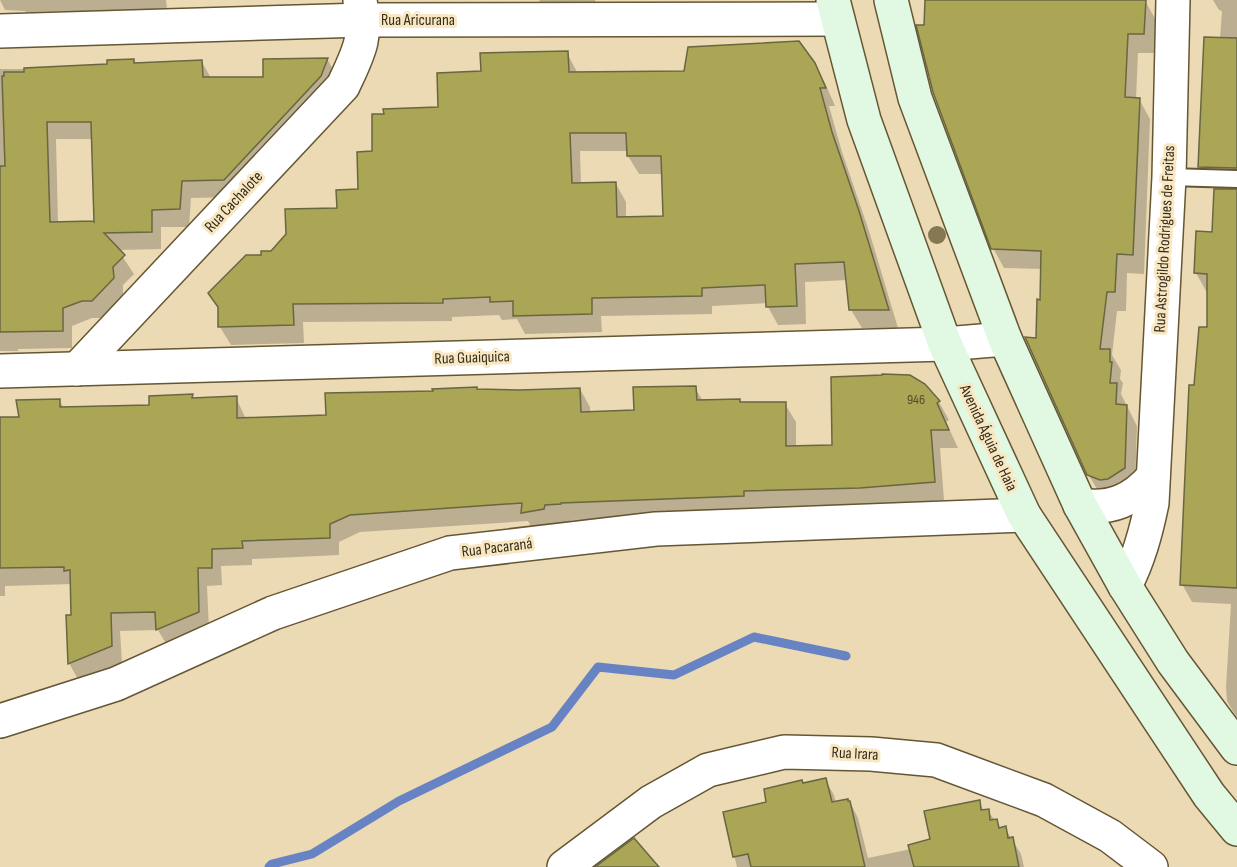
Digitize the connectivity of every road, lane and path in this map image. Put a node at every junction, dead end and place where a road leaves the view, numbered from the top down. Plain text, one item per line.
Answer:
1 (891, 0) edge
2 (1173, 0) edge
3 (835, 9) edge
4 (362, 10) edge
5 (0, 31) edge
6 (1169, 177) junction
7 (1237, 179) edge
8 (1005, 339) junction
9 (945, 344) junction
10 (77, 369) junction
11 (0, 371) edge
12 (1154, 477) junction
13 (1080, 505) junction
14 (1024, 515) junction
15 (1125, 586) junction
16 (0, 721) edge
17 (1237, 748) edge
18 (1237, 829) edge
19 (564, 867) edge
20 (1151, 867) edge

1 - 8 main road
2 - 6 street, Rua Astrogildo Rodrigues de Freitas
3 - 4 street, Rua Aricurana
3 - 9 main road, Avenida Águia de Haia
4 - 5 street, Rua Aricurana
4 - 10 street, Rua Cachalote
6 - 7 lane
6 - 12 street, Rua Astrogildo Rodrigues de Freitas
8 - 9 street, Rua Guaiquica
8 - 13 main road
9 - 10 street, Rua Guaiquica
9 - 14 main road, Avenida Águia de Haia
10 - 11 street, Rua Guaiquica
12 - 13 street
12 - 15 street, Rua Astrogildo Rodrigues de Freitas
13 - 15 main road
14 - 16 street, Rua Pacaraná
14 - 18 main road, Avenida Águia de Haia
15 - 17 main road
19 - 20 street, Rua Irara

